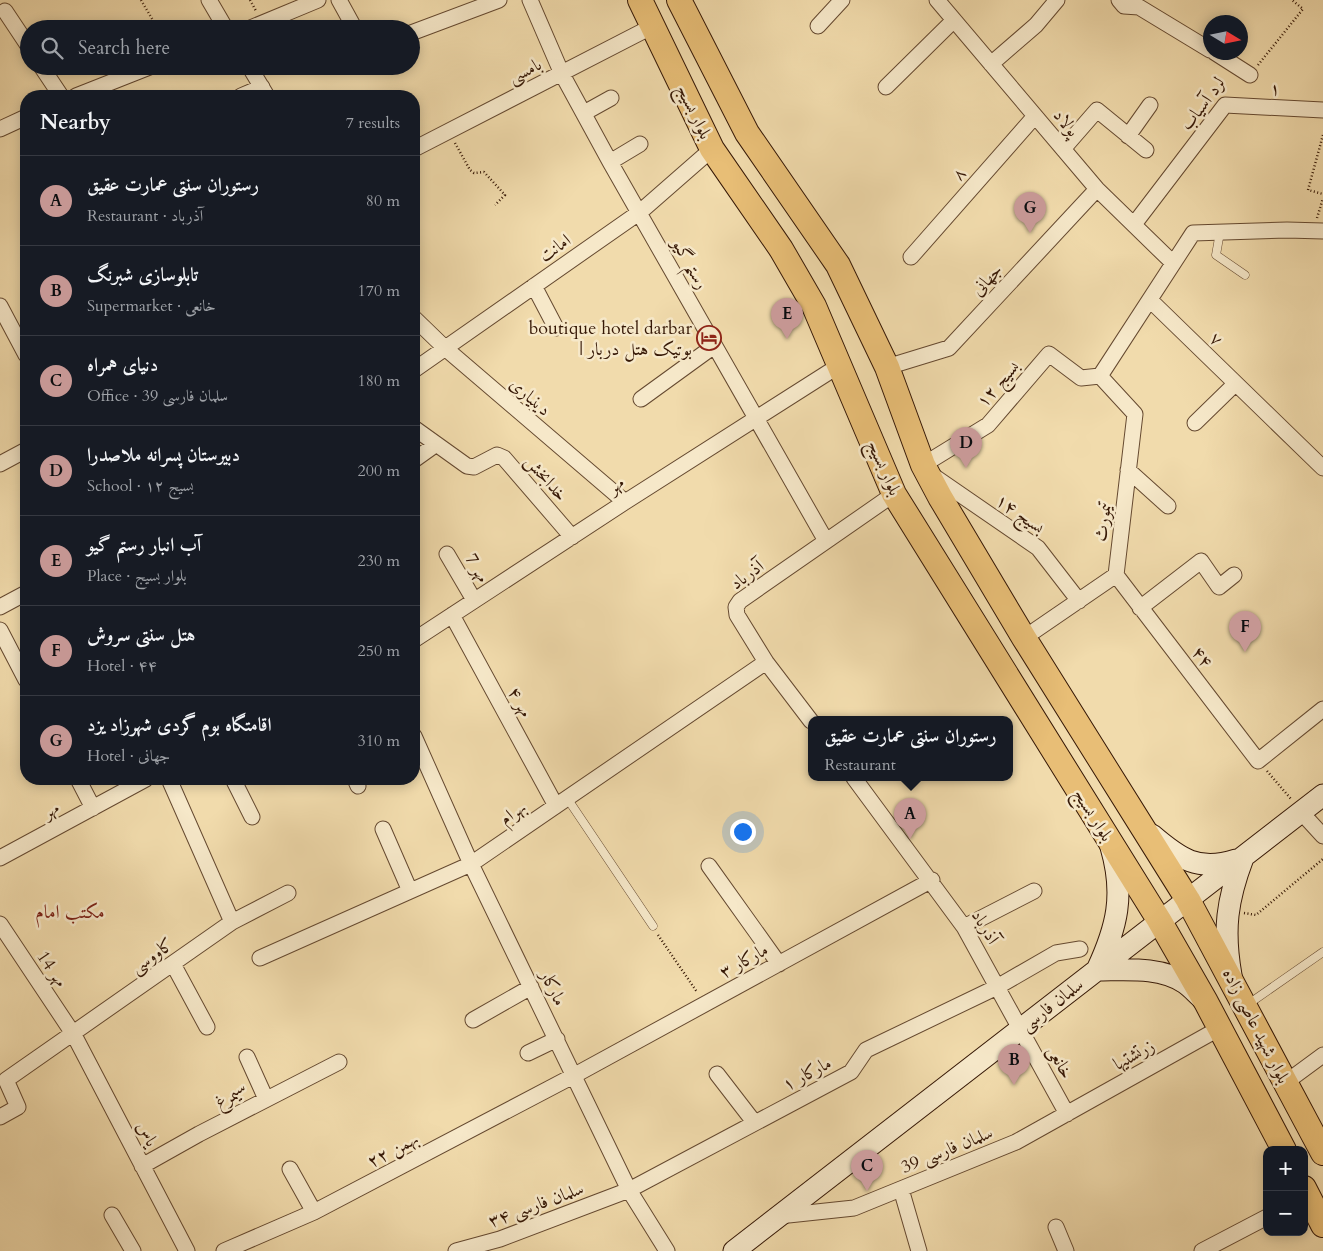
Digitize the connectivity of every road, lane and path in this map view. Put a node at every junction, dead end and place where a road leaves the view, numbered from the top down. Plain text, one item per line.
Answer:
1 (141, 0) edge
2 (209, 0) edge
3 (318, 0) edge
4 (339, 0) edge
5 (499, 0) edge
6 (530, 0) edge
7 (640, 0) edge
8 (679, 0) edge
9 (842, 0) edge
10 (937, 0) edge
11 (1057, 0) edge
12 (1118, 0) edge
13 (1292, 0) edge
14 (6, 11) dead end
15 (153, 20) edge
16 (221, 20) edge
17 (270, 20) edge
18 (350, 20) edge
19 (954, 20) junction
20 (653, 26) junction
21 (818, 26) dead end
22 (420, 30) edge
23 (20, 33) edge
24 (1203, 46) edge
25 (1227, 60) edge
26 (991, 64) junction
27 (562, 74) junction
28 (1250, 74) joint
29 (47, 75) edge
30 (129, 75) edge
31 (254, 75) edge
32 (886, 87) dead end
33 (57, 90) edge
34 (91, 90) edge
35 (263, 90) edge
36 (611, 98) dead end
37 (1150, 105) dead end
38 (1225, 105) joint
39 (1323, 110) edge
40 (584, 113) junction
41 (1035, 116) junction
42 (20, 120) edge
43 (0, 129) edge
44 (448, 131) junction
45 (1323, 135) edge
46 (1128, 136) junction
47 (640, 144) dead end
48 (420, 145) edge
49 (712, 148) junction
50 (1063, 149) junction
51 (1146, 150) dead end
52 (610, 162) junction
53 (1097, 189) junction
54 (1323, 196) edge
55 (495, 205) dead end
56 (640, 212) junction
57 (1134, 223) junction
58 (1318, 231) edge
59 (1220, 232) junction
60 (911, 257) dead end
61 (1173, 263) junction
62 (1245, 275) dead end
63 (534, 286) junction
64 (1150, 300) junction
65 (0, 306) edge
66 (420, 324) edge
67 (556, 328) dead end
68 (20, 331) edge
69 (714, 346) junction
70 (445, 348) junction
71 (840, 365) junction
72 (420, 366) edge
73 (887, 367) junction
74 (1100, 376) junction
75 (1235, 384) junction
76 (641, 399) dead end
77 (756, 420) junction
78 (1195, 423) dead end
79 (420, 433) edge
80 (435, 445) junction
81 (20, 453) edge
82 (420, 456) edge
83 (0, 464) edge
84 (925, 468) junction
85 (1323, 468) edge
86 (1128, 470) junction
87 (894, 494) junction
88 (624, 502) junction
89 (1168, 506) dead end
90 (572, 537) junction
91 (826, 541) junction
92 (447, 554) dead end
93 (1116, 575) junction
94 (1234, 575) dead end
95 (988, 577) junction
96 (20, 596) edge
97 (958, 598) junction
98 (474, 600) junction
99 (1079, 601) junction
100 (0, 607) edge
101 (1140, 608) junction
102 (452, 615) junction
103 (0, 630) edge
104 (1021, 633) junction
105 (420, 636) edge
106 (985, 641) junction
107 (766, 662) junction
108 (20, 664) edge
109 (1323, 709) edge
110 (808, 717) edge
111 (420, 749) edge
112 (1258, 761) junction
113 (856, 781) edge
114 (81, 785) edge
115 (135, 785) edge
116 (172, 785) edge
117 (236, 785) edge
118 (1323, 796) edge
119 (561, 802) junction
120 (94, 808) junction
121 (1302, 812) junction
122 (252, 817) dead end
123 (1141, 826) junction
124 (383, 829) dead end
125 (1323, 836) edge
126 (1110, 842) junction
127 (0, 858) edge
128 (1243, 858) junction
129 (1323, 859) edge
130 (471, 864) junction
131 (709, 866) dead end
132 (932, 880) junction
133 (410, 891) junction
134 (1034, 891) dead end
135 (288, 893) dead end
136 (1188, 900) junction
137 (1227, 911) junction
138 (1159, 920) junction
139 (232, 922) junction
140 (0, 924) edge
141 (653, 926) joint
142 (964, 927) junction
143 (1080, 949) dead end
144 (1323, 952) edge
145 (260, 958) dead end
146 (173, 964) junction
147 (779, 964) junction
148 (1097, 970) junction
149 (1232, 979) junction
150 (532, 987) junction
151 (997, 987) junction
152 (1206, 1002) junction
153 (705, 1004) junction
154 (1244, 1008) junction
155 (473, 1020) dead end
156 (207, 1027) dead end
157 (1220, 1028) junction
158 (1020, 1029) junction
159 (74, 1035) junction
160 (557, 1039) junction
161 (528, 1053) dead end
162 (1323, 1055) edge
163 (247, 1057) dead end
164 (339, 1062) dead end
165 (717, 1074) dead end
166 (575, 1075) junction
167 (1285, 1083) junction
168 (266, 1099) junction
169 (1067, 1114) junction
170 (0, 1117) edge
171 (754, 1122) junction
172 (1282, 1146) edge
173 (1322, 1148) edge
174 (142, 1166) junction
175 (290, 1169) dead end
176 (901, 1188) junction
177 (629, 1190) junction
178 (1308, 1198) edge
179 (314, 1212) junction
180 (112, 1215) dead end
181 (778, 1216) junction
182 (1263, 1219) edge
183 (1323, 1225) edge
184 (1056, 1227) dead end
185 (665, 1250) edge
186 (133, 1251) edge
187 (187, 1251) edge
188 (224, 1251) edge
189 (456, 1251) edge
190 (734, 1251) edge
191 (919, 1251) edge
192 (1066, 1251) edge
193 (1202, 1251) edge

1 - 15 path
2 - 16 street
3 - 17 street
4 - 18 street
5 - 22 street
6 - 27 street, رستم گیو
7 - 20 main road, بلوار بسیج
8 - 73 main road, بلوار بسیج
9 - 21 street
10 - 19 street, پولاد
11 - 26 street
12 - 24 street
13 - 28 path, لرد آسیاب
14 - 23 street
19 - 26 street, پولاد
19 - 32 street
20 - 27 street, بامسی
20 - 49 main road, بلوار بسیج
25 - 28 street
26 - 41 street, پولاد
27 - 40 street, رستم گیو
27 - 44 street, بامسی
29 - 33 street
30 - 34 street
31 - 35 street
36 - 40 street
37 - 46 street
38 - 39 street, ۱
38 - 57 street, لرد آسیاب
40 - 52 street, رستم گیو
41 - 50 street, پولاد
41 - 60 street, ۸
42 - 43 street
44 - 48 street, بامسی
44 - 55 path
45 - 54 path
46 - 50 street
46 - 51 street
47 - 52 street
49 - 56 street, امانت
49 - 71 main road, بلوار بسیج
50 - 53 street, پولاد
52 - 56 street, رستم گیو
53 - 57 street, پولاد
53 - 73 street, جهانی
54 - 58 path
56 - 63 street, امانت
56 - 69 street, رستم گیو
57 - 61 street, پولاد
58 - 59 street
59 - 61 street
59 - 62 lane
61 - 64 street
63 - 67 street
63 - 70 street, امانت
64 - 74 street
64 - 75 street, ۷
65 - 68 street
66 - 70 street, دینیاری
69 - 76 street
69 - 77 street, رستم گیو
70 - 72 street, امانت
70 - 88 street, دینیاری
71 - 77 street, مهر
71 - 87 main road, بلوار بسیج
73 - 84 main road, بلوار بسیج
74 - 84 street, بسیج ۱۲
74 - 86 street, تیمورث
75 - 78 street
75 - 85 street, ۷
77 - 88 street, مهر
77 - 91 street, رستم گیو
79 - 80 street, خدابخش
80 - 82 street
80 - 90 street, خدابخش
81 - 83 street
84 - 95 main road, بلوار بسیج
84 - 99 street, بسیج ۱۴
86 - 89 street
86 - 93 street, تیمورث
87 - 91 street, آذرباد
87 - 97 main road, بلوار بسیج
88 - 90 street, مهر
90 - 98 street, مهر
91 - 107 street, آذرباد
92 - 98 street, مهر 7
93 - 99 street
93 - 101 street, ۴۴
94 - 101 street
95 - 97 main road
95 - 104 main road, بلوار بسیج
96 - 100 street
97 - 106 main road, بلوار بسیج
98 - 102 street, مهر
99 - 104 street
101 - 112 street, ۴۴
102 - 105 street, مهر
102 - 119 street, مهر ۴
103 - 108 street
104 - 106 main road
104 - 123 main road, بلوار بسیج
106 - 126 main road, بلوار بسیج
107 - 110 street, آذرباد
107 - 119 street, بهرام
109 - 112 street
111 - 130 street, مارکار
112 - 121 path
113 - 132 street, آذرباد
114 - 120 street
115 - 120 street, مهر
116 - 139 street
117 - 122 street
118 - 121 main road, سلمان فارسی
119 - 130 street, بهرام
119 - 141 lane
120 - 127 street, مهر
121 - 125 street
121 - 128 main road, سلمان فارسی
123 - 128 main road
123 - 136 main road, بلوار بسیج
124 - 133 street
126 - 138 main road, بلوار بسیج
126 - 148 main road
128 - 136 main road, سلمان فارسی
128 - 137 main road
129 - 137 path
130 - 133 street, بهرام
130 - 150 street, مارکار
131 - 147 street
132 - 142 street, آذرباد
132 - 147 street, مارکار ۳
133 - 145 street, بهرام
134 - 142 street
135 - 139 street, کاووسی
136 - 138 main road, سلمان فارسی
136 - 149 main road, بلوار شهید عاصی زاده
137 - 149 main road
138 - 148 main road, سلمان فارسی
138 - 152 main road, بلوار شهید عاصی زاده
139 - 146 street, کاووسی
140 - 159 street, مهر 14
141 - 153 path
142 - 151 street, آذرباد
143 - 151 street, مارکار ۱
144 - 154 lane
146 - 156 street
146 - 159 street, کاووسی
147 - 153 street, مارکار ۳
148 - 152 main road
148 - 158 main road, سلمان فارسی
149 - 154 main road, بلوار شهید عاصی زاده
150 - 155 street
150 - 160 street, مارکار
151 - 158 street, آذرباد
151 - 171 street, مارکار ۱
152 - 157 main road, بلوار شهید عاصی زاده
153 - 166 street, مارکار ۳
154 - 167 main road, بلوار شهید عاصی زاده
157 - 169 street, زرتشتیها
157 - 172 main road, بلوار شهید عاصی زاده
158 - 169 street, خانعی
158 - 181 main road, سلمان فارسی
159 - 170 street, کاووسی
159 - 174 street, یاس
160 - 161 street
160 - 166 street, مارکار
162 - 167 street
163 - 168 street
164 - 168 street, سیمرغ
165 - 171 street
166 - 177 street, مارکار
166 - 179 street, ۲۲ بهمن
167 - 173 main road, بلوار شهید عاصی زاده
168 - 174 street, سیمرغ
169 - 176 street, سلمان فارسی 39
171 - 177 street, مارکار ۱
174 - 187 street, یاس
175 - 179 street
176 - 181 street, سلمان فارسی 39
176 - 191 street
177 - 185 street, مارکار
177 - 189 street, سلمان فارسی ۳۴
178 - 183 main road
179 - 188 street, ۲۲ بهمن
180 - 186 street
181 - 190 main road, سلمان فارسی
182 - 193 street
184 - 192 street

